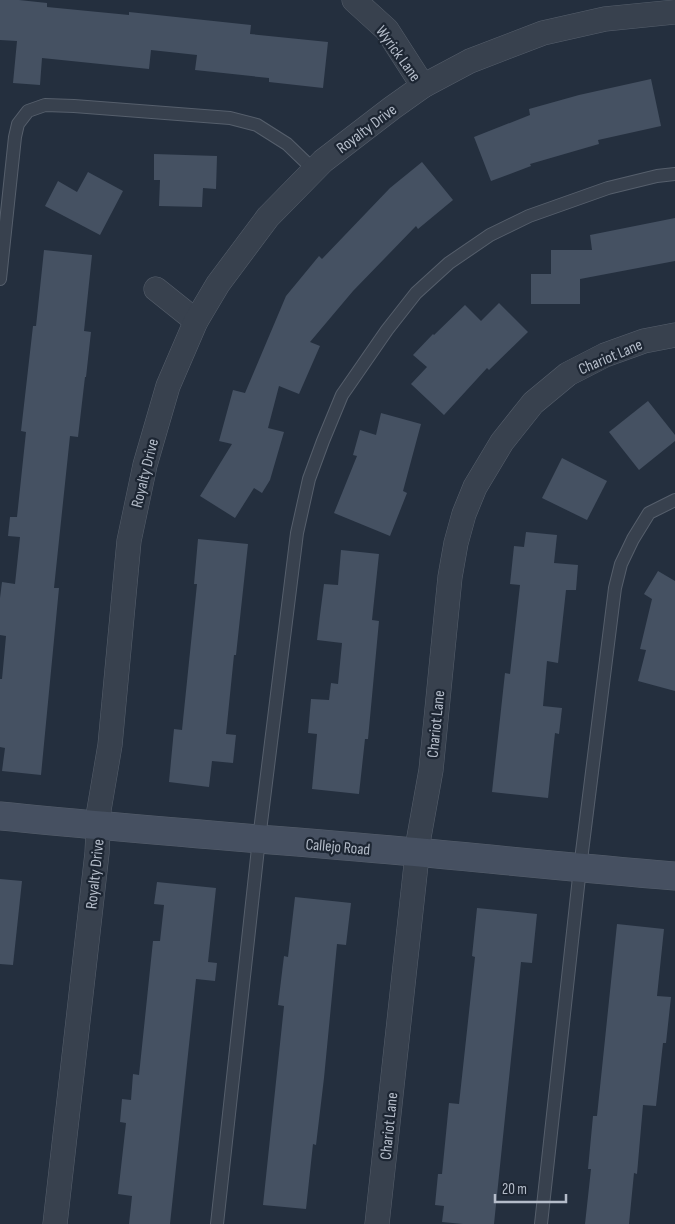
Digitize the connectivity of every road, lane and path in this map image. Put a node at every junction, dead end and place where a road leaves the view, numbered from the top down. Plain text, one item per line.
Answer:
1 (354, 0) edge
2 (675, 12) edge
3 (423, 86) junction
4 (314, 170) junction
5 (675, 174) edge
6 (0, 279) edge
7 (156, 289) dead end
8 (196, 321) junction
9 (675, 335) edge
10 (675, 500) edge
11 (0, 816) edge
12 (98, 826) junction
13 (259, 839) junction
14 (418, 852) junction
15 (580, 868) junction
16 (675, 876) edge
17 (55, 1224) edge
18 (217, 1224) edge
19 (377, 1224) edge
20 (541, 1224) edge

1 - 3 street, Wyrick Lane
2 - 3 street, Royalty Drive
3 - 4 street, Royalty Drive
4 - 6 lane
4 - 8 street, Royalty Drive
5 - 13 lane
7 - 8 street
8 - 12 street, Royalty Drive
9 - 14 street, Chariot Lane
10 - 15 lane
11 - 12 street, Callejo Road
12 - 13 street, Callejo Road
12 - 17 street, Royalty Drive
13 - 14 street, Callejo Road
13 - 18 lane
14 - 15 street, Callejo Road
14 - 19 street, Chariot Lane
15 - 16 street, Callejo Road
15 - 20 lane

